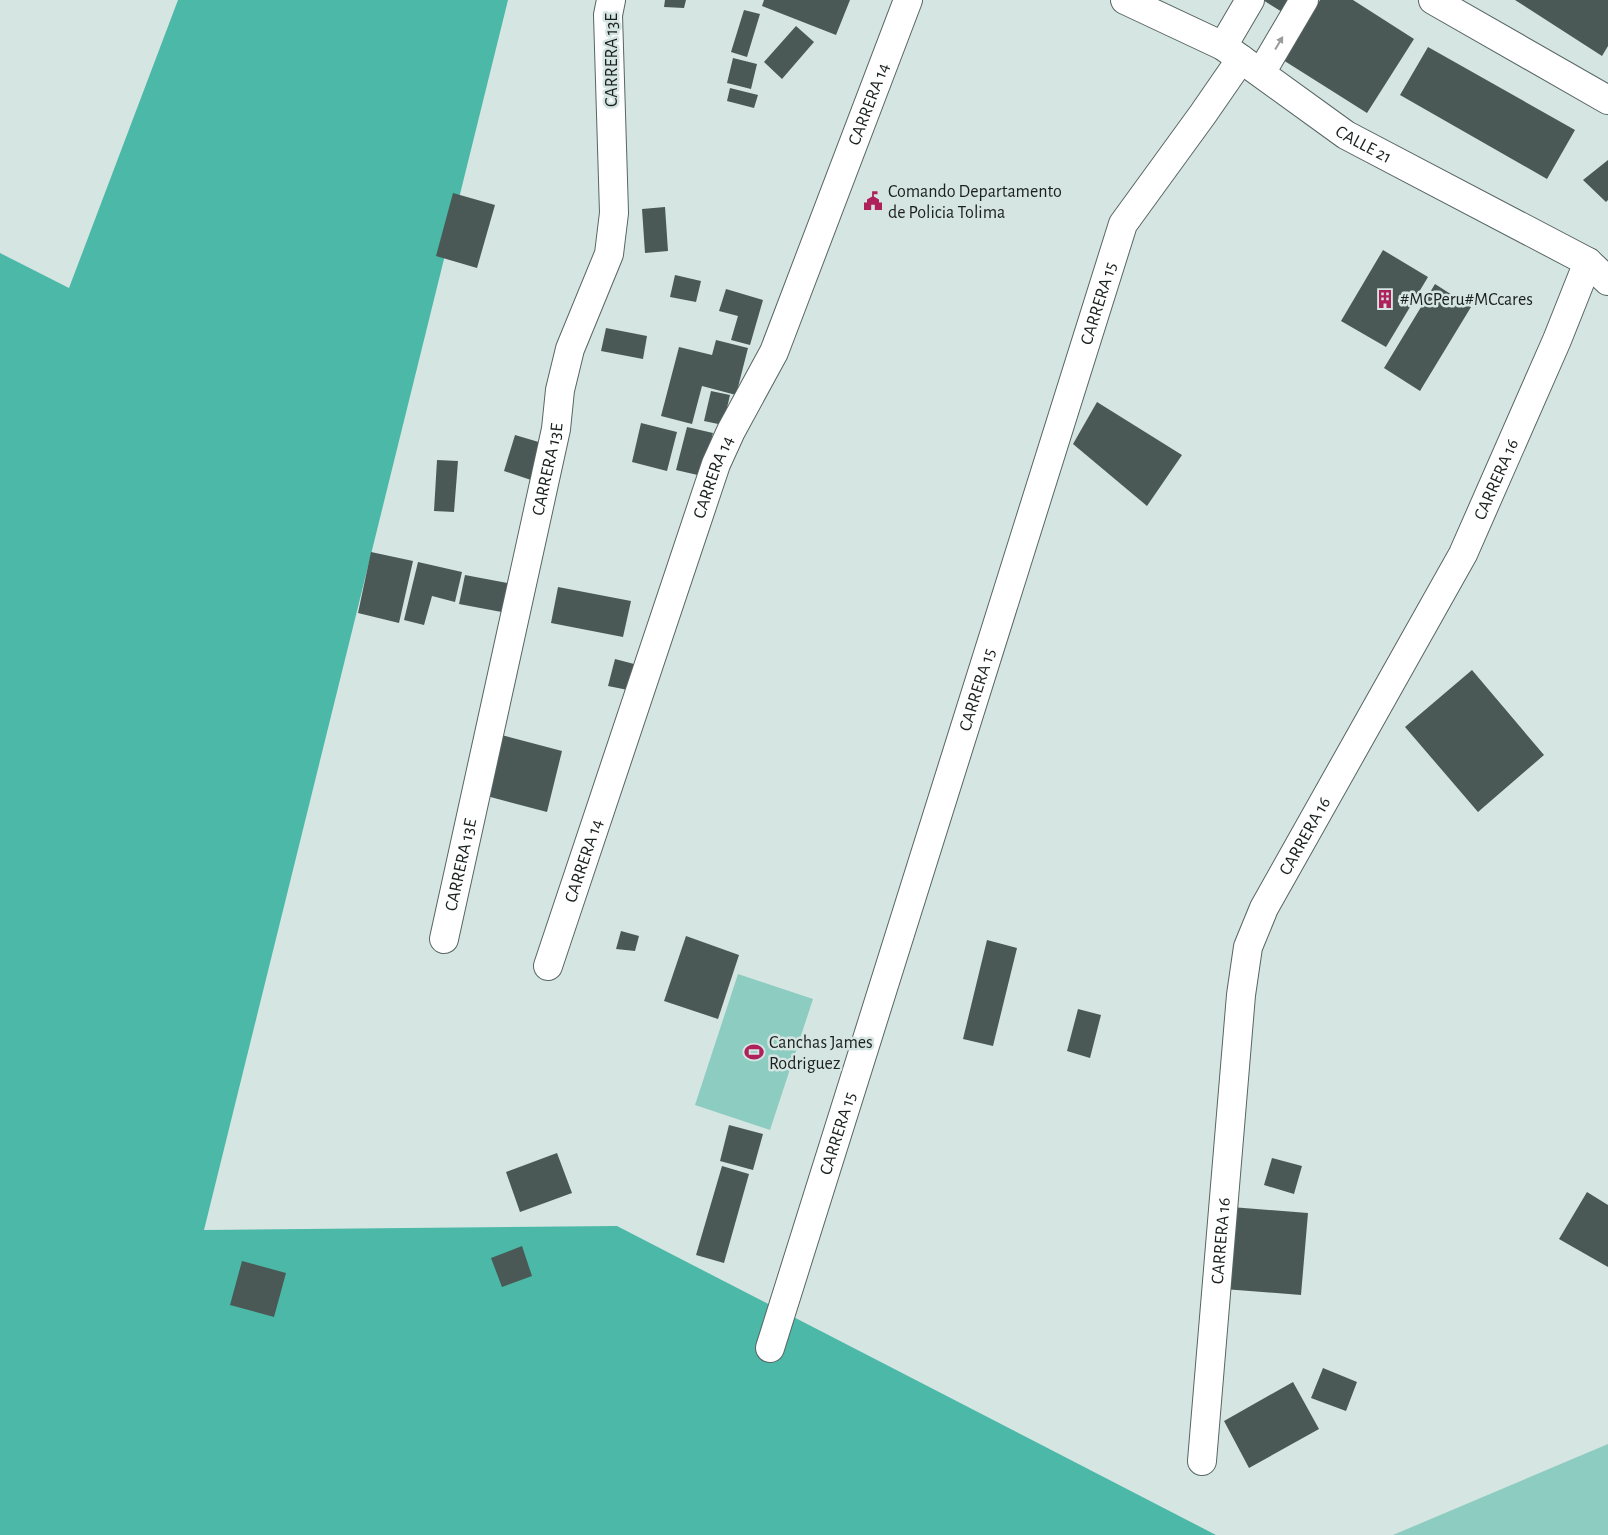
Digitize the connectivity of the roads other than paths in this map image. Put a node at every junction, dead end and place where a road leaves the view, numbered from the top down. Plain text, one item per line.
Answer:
1 (611, 0) edge
2 (908, 0) edge
3 (1125, 0) edge
4 (1250, 0) edge
5 (1304, 0) edge
6 (1434, 0) edge
7 (1242, 59) junction
8 (1607, 97) edge
9 (1588, 262) junction
10 (1608, 282) edge
11 (444, 939) dead end
12 (548, 966) dead end
13 (770, 1348) dead end
14 (1202, 1462) dead end

1 - 11 street, CARRERA 13E
2 - 12 street, CARRERA 14
3 - 7 street, CALLE 21
4 - 7 street
7 -> 5 street
6 - 8 street
7 - 9 street, CALLE 21
7 - 13 street, CARRERA 15
9 - 10 street, CALLE 21
9 - 14 street, CARRERA 16

